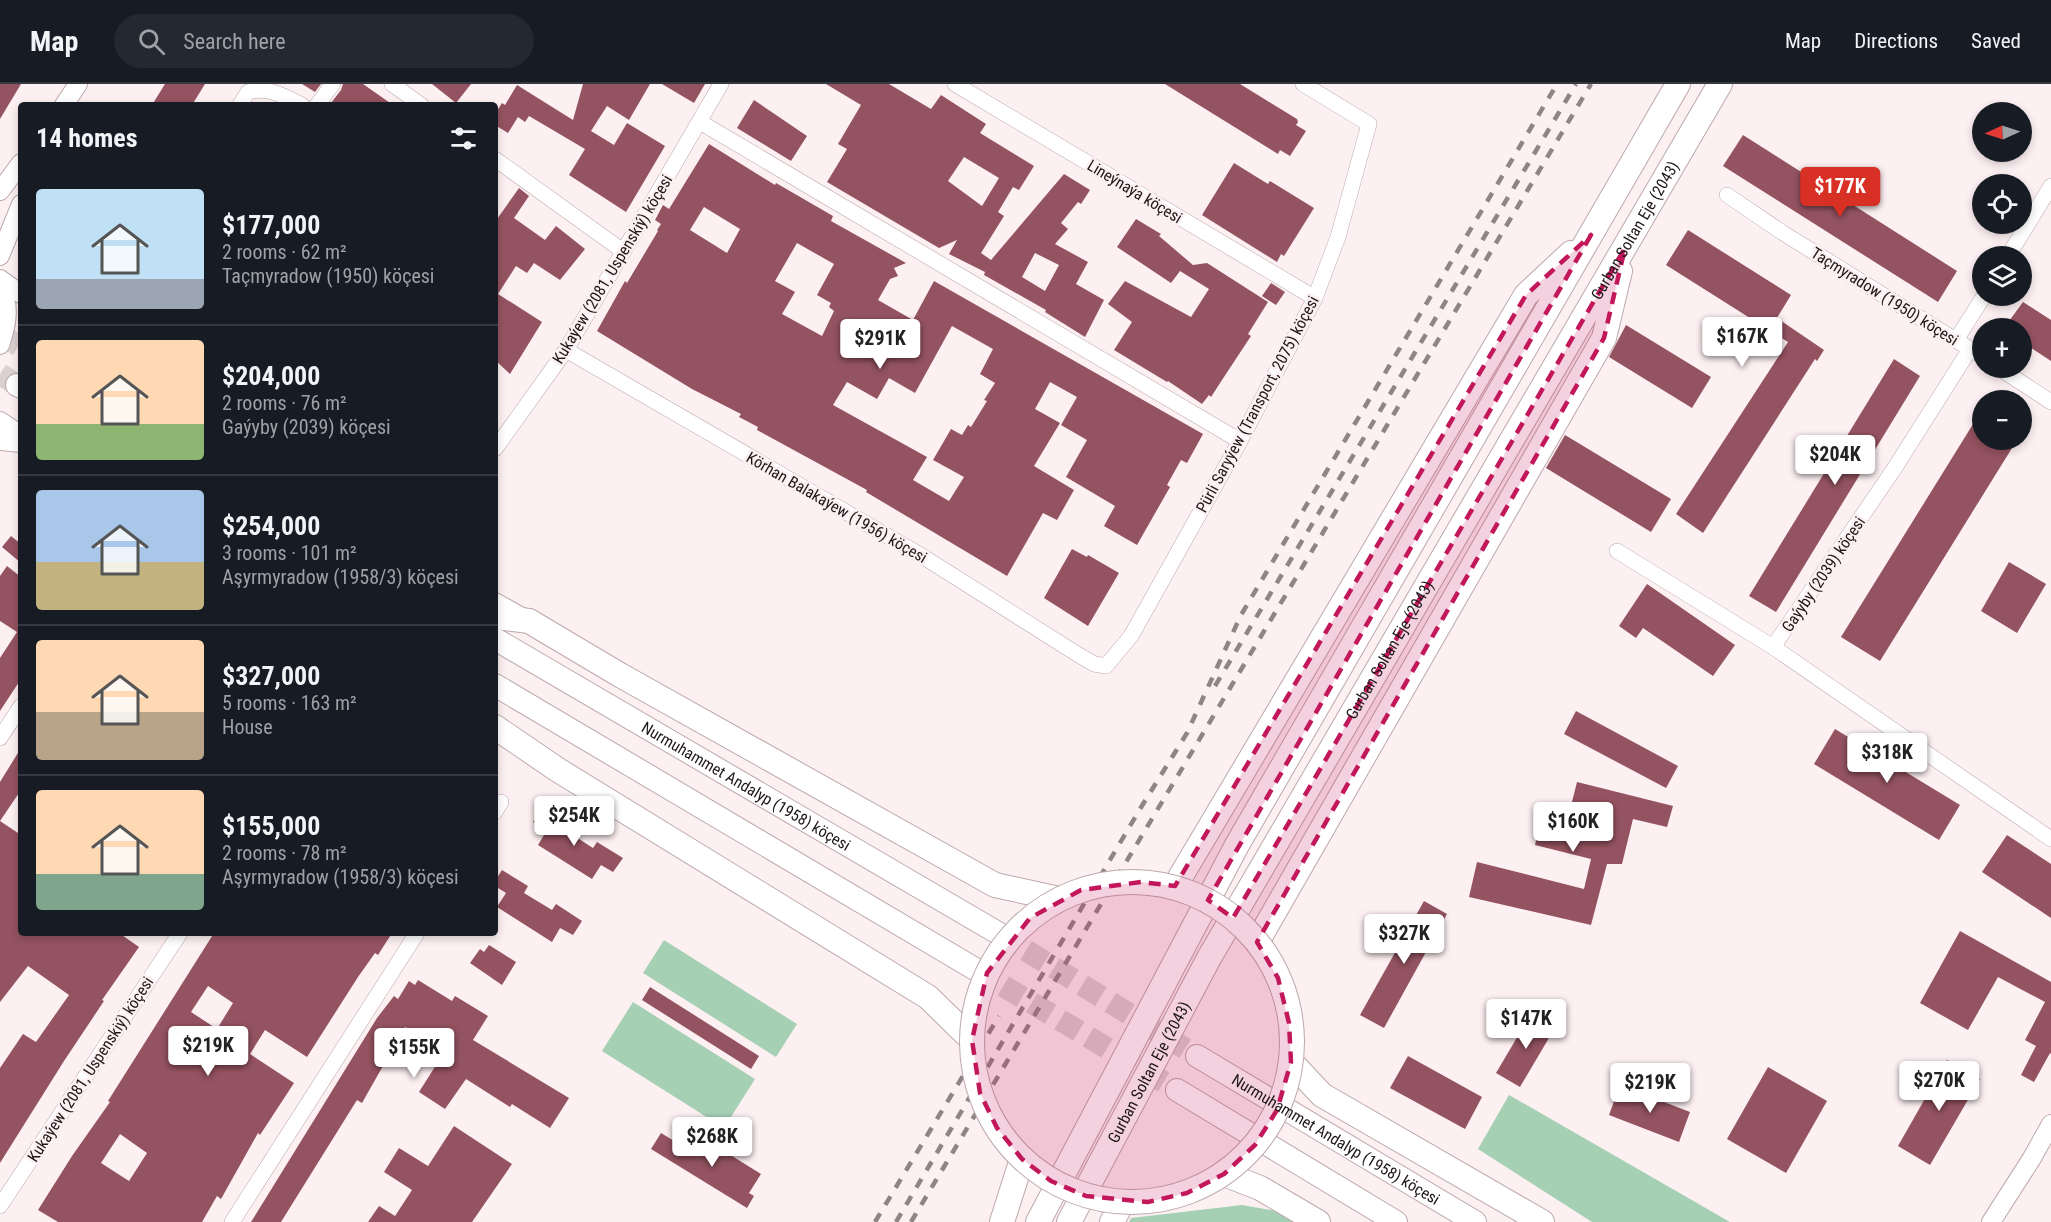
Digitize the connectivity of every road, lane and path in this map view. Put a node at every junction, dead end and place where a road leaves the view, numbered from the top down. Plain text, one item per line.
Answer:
1 (78, 84) edge
2 (85, 84) edge
3 (333, 84) edge
4 (392, 84) edge
5 (721, 84) edge
6 (955, 84) edge
7 (1303, 84) edge
8 (1678, 84) edge
9 (1720, 84) edge
10 (66, 102) edge
11 (79, 102) edge
12 (242, 102) edge
13 (296, 102) edge
14 (319, 102) edge
15 (417, 102) edge
16 (700, 122) junction
17 (498, 161) edge
18 (18, 168) edge
19 (2051, 186) edge
20 (0, 191) edge
21 (1727, 195) dead end
22 (18, 211) edge
23 (1591, 235) junction
24 (2014, 246) edge
25 (1625, 248) junction
26 (623, 251) junction
27 (0, 256) edge
28 (0, 279) edge
29 (0, 286) edge
30 (18, 292) edge
31 (1315, 298) junction
32 (1978, 306) edge
33 (1956, 340) junction
34 (0, 345) edge
35 (566, 350) junction
36 (1972, 350) edge
37 (1972, 360) edge
38 (2014, 378) edge
39 (2051, 402) edge
40 (0, 421) edge
41 (18, 433) edge
42 (0, 441) edge
43 (1240, 441) junction
44 (18, 443) edge
45 (498, 445) edge
46 (1617, 551) dead end
47 (498, 604) edge
48 (498, 617) edge
49 (529, 621) junction
50 (498, 641) edge
51 (1773, 647) junction
52 (1106, 666) joint
53 (498, 687) edge
54 (18, 711) edge
55 (498, 729) edge
56 (0, 738) edge
57 (2051, 839) edge
58 (1175, 886) junction
59 (1059, 899) junction
60 (998, 933) tunnel mouth
61 (178, 936) edge
62 (415, 936) edge
63 (1257, 942) junction
64 (975, 969) tunnel mouth
65 (972, 1040) junction
66 (1197, 1056) tunnel mouth
67 (1291, 1062) junction
68 (1177, 1089) tunnel mouth
69 (2051, 1124) edge
70 (1022, 1159) junction
71 (1224, 1174) junction
72 (0, 1206) edge
73 (1117, 1212) edge
74 (232, 1222) edge
75 (1002, 1222) edge
76 (1038, 1222) edge
77 (1069, 1222) edge
78 (1318, 1222) edge
79 (1396, 1222) edge
80 (1475, 1222) edge
81 (1542, 1222) edge
82 (1990, 1222) edge

1 - 10 street
2 - 11 street
3 - 14 street
4 - 15 street
5 - 16 street, Kukaýew (2081, Uspenskiý) köçesi
6 - 31 street, Lineýnaýa köçesi
7 - 31 street, Pürli Saryýew (Transport, 2075) köçesi
8 - 23 highway, Gurban Soltan Eje (2043)
9 - 25 highway, Gurban Soltan Eje (2043)
12 - 13 street
16 - 26 street, Kukaýew (2081, Uspenskiý) köçesi
16 - 43 street
17 - 26 street
18 - 20 street
19 - 24 street
21 - 33 street, Taçmyradow (1950) köçesi
22 - 27 street
23 - 58 highway
23 - 76 highway, Gurban Soltan Eje (2043)
25 - 63 highway
25 - 77 highway, Gurban Soltan Eje (2043)
26 - 35 street, Kukaýew (2081, Uspenskiý) köçesi
28 - 30 street
29 - 34 street
31 - 43 street, Pürli Saryýew (Transport, 2075) köçesi
32 - 33 street
33 - 36 street, Taçmyradow (1950) köçesi
35 - 45 street, Kukaýew (2081, Uspenskiý) köçesi
35 - 52 street, Körhan Balakaýew (1956) köçesi
37 - 51 street, Gaýyby (2039) köçesi
38 - 39 street
40 - 41 street
42 - 44 street
43 - 52 street, Pürli Saryýew (Transport, 2075) köçesi
46 - 51 street
47 - 49 street
48 - 49 highway
49 - 59 highway
50 - 60 main road, Nurmuhammet Andalyp (1958) köçesi
51 - 57 street
53 - 64 main road
54 - 56 street
55 - 65 highway
58 - 59 highway, bridge
58 - 63 highway, bridge
59 - 65 highway, bridge
61 - 72 street, Kukaýew (2081, Uspenskiý) köçesi
62 - 74 street
63 - 67 highway, bridge
65 - 70 highway, bridge
66 - 80 main road, Nurmuhammet Andalyp (1958) köçesi
67 - 71 highway, bridge
67 - 81 highway
68 - 79 main road
69 - 82 street
70 - 73 highway, bridge
70 - 75 highway
71 - 73 highway, bridge
71 - 78 highway

